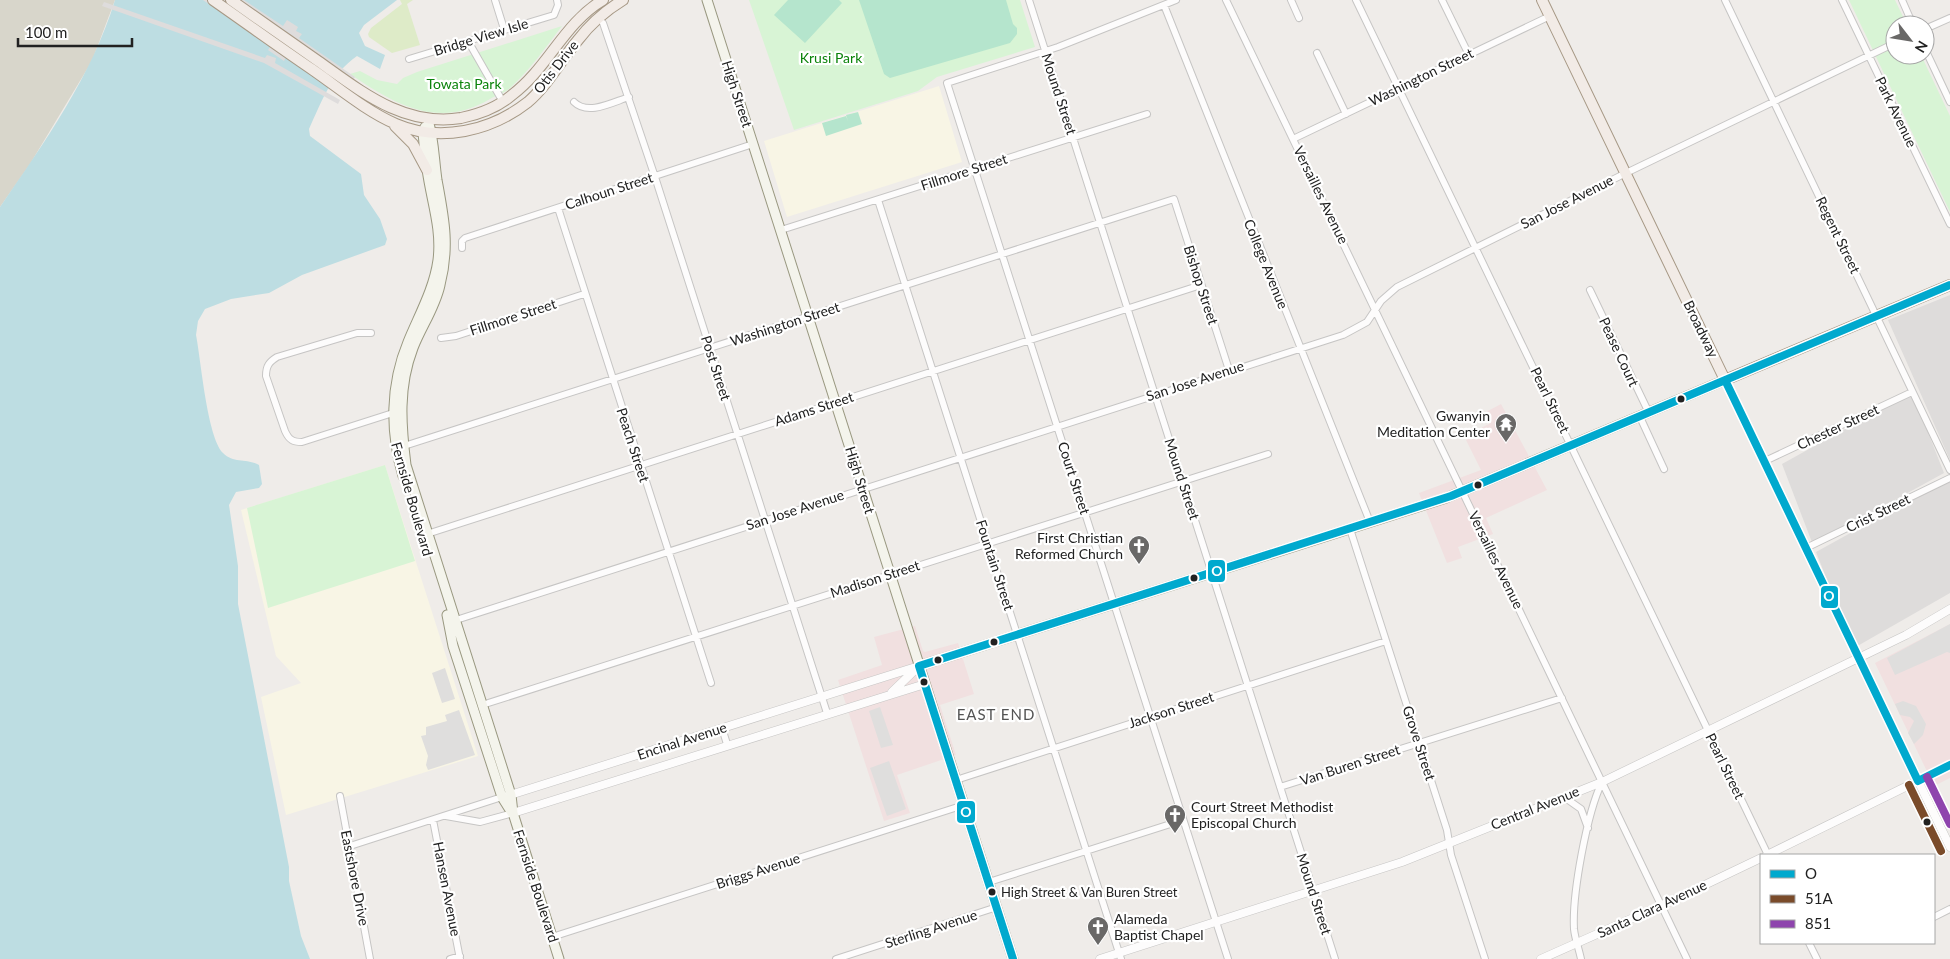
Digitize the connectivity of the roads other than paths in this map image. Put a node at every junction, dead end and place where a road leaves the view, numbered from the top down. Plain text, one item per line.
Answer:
1 (213, 0) edge
2 (232, 0) edge
3 (495, 0) edge
4 (557, 0) edge
5 (603, 0) edge
6 (623, 0) edge
7 (706, 0) edge
8 (1029, 0) edge
9 (1176, 0) edge
10 (1226, 0) edge
11 (1291, 0) edge
12 (1356, 0) edge
13 (1442, 0) edge
14 (1542, 0) edge
15 (1725, 0) edge
16 (1842, 0) edge
17 (1902, 0) edge
18 (1164, 5) junction
19 (1909, 15) edge
20 (1550, 16) junction
21 (1299, 18) dead end
22 (1950, 18) edge
23 (603, 23) dead end
24 (1935, 25) edge
25 (504, 29) junction
26 (468, 41) junction
27 (1885, 48) edge
28 (1045, 51) junction
29 (1317, 53) dead end
30 (1468, 55) junction
31 (1869, 56) junction
32 (409, 59) dead end
33 (1933, 65) edge
34 (348, 88) junction
35 (1399, 88) junction
36 (629, 97) junction
37 (1774, 101) junction
38 (504, 102) junction
39 (574, 102) dead end
40 (1950, 102) edge
41 (1146, 114) dead end
42 (1346, 114) junction
43 (389, 120) junction
44 (428, 120) junction
45 (428, 132) junction
46 (1072, 137) junction
47 (1293, 139) junction
48 (753, 144) junction
49 (974, 169) junction
50 (426, 170) junction
51 (1626, 173) junction
52 (655, 177) junction
53 (1174, 199) joint
54 (878, 200) junction
55 (558, 208) junction
56 (1100, 223) junction
57 (1950, 224) edge
58 (780, 230) junction
59 (462, 248) dead end
60 (1476, 248) junction
61 (1002, 254) junction
62 (905, 285) junction
63 (1201, 285) junction
64 (1950, 285) edge
65 (1590, 290) dead end
66 (584, 294) junction
67 (1127, 308) junction
68 (1376, 310) junction
69 (808, 316) junction
70 (1877, 316) junction
71 (371, 333) dead end
72 (441, 338) dead end
73 (1030, 340) junction
74 (1300, 348) junction
75 (710, 349) junction
76 (1229, 370) junction
77 (932, 371) junction
78 (612, 380) junction
79 (1726, 380) junction
80 (1912, 392) junction
81 (1155, 394) junction
82 (836, 402) junction
83 (397, 412) junction
84 (1644, 415) junction
85 (1057, 425) junction
86 (737, 434) junction
87 (1571, 446) junction
88 (400, 447) junction
89 (1268, 454) dead end
90 (960, 457) junction
91 (1765, 462) junction
92 (640, 465) junction
93 (1664, 468) dead end
94 (1950, 470) edge
95 (1950, 478) edge
96 (1182, 480) junction
97 (862, 489) junction
98 (1464, 491) junction
99 (1085, 511) junction
100 (765, 520) junction
101 (1370, 522) junction
102 (1350, 528) junction
103 (428, 534) junction
104 (987, 543) junction
105 (1806, 548) junction
106 (667, 551) junction
107 (1212, 573) junction
108 (890, 574) junction
109 (1115, 604) junction
110 (792, 606) junction
111 (1950, 609) edge
112 (452, 621) junction
113 (695, 636) junction
114 (1016, 636) junction
115 (1386, 641) junction
116 (1859, 657) junction
117 (458, 662) junction
118 (919, 666) junction
119 (711, 682) dead end
120 (925, 684) junction
121 (1247, 686) junction
122 (478, 691) junction
123 (890, 693) junction
124 (821, 696) junction
125 (1562, 698) junction
126 (482, 706) junction
127 (827, 713) junction
128 (1150, 716) junction
129 (722, 728) junction
130 (1708, 730) junction
131 (1419, 743) junction
132 (727, 744) junction
133 (1053, 748) junction
134 (1950, 765) edge
135 (956, 780) junction
136 (1918, 781) junction
137 (1602, 782) junction
138 (1280, 788) junction
139 (340, 796) dead end
140 (507, 796) junction
141 (1564, 797) junction
142 (964, 805) junction
143 (513, 813) junction
144 (444, 816) junction
145 (434, 820) junction
146 (1183, 820) junction
147 (1588, 829) junction
148 (1449, 843) junction
149 (350, 846) junction
150 (1950, 847) edge
151 (1086, 850) junction
152 (1768, 854) edge
153 (1770, 854) edge
154 (1760, 858) edge
155 (989, 882) junction
156 (1314, 890) junction
157 (1662, 906) junction
158 (997, 907) junction
159 (1950, 909) edge
160 (1935, 916) edge
161 (1216, 922) junction
162 (552, 937) junction
163 (1578, 943) junction
164 (1810, 944) edge
165 (1120, 956) edge
166 (460, 957) edge
167 (370, 959) edge
168 (450, 959) edge
169 (559, 959) edge
170 (836, 959) edge
171 (1013, 959) edge
172 (1100, 959) edge
173 (1228, 959) edge
174 (1335, 959) edge
175 (1485, 959) edge
176 (1541, 959) edge
177 (1581, 959) edge
178 (1687, 959) edge
179 (1817, 959) edge

1 - 34 main road
2 - 34 main road
3 - 25 street
4 - 25 street, Bridge View Isle
5 - 38 main road, Otis Drive
6 - 45 main road, Otis Drive
7 - 48 main road, High Street
8 - 28 street, Mound Street
9 - 18 street
10 - 47 street, Versailles Avenue
11 - 21 street
12 - 35 street, Pearl Street
13 - 30 street
14 - 20 main road, Broadway
15 - 37 street, Regent Street
16 - 31 street, Park Avenue
17 - 19 street
18 - 28 street
18 - 74 street, College Avenue
20 - 30 street, Washington Street
20 - 51 main road, Broadway
22 - 24 street
23 - 36 street, Post Street
25 - 26 street, Bridge View Isle
26 - 32 street, Bridge View Isle
26 - 38 street
27 - 31 street, San Jose Avenue
28 - 46 street, Mound Street
28 - 49 street, Court Street
29 - 42 street
30 - 35 street, Washington Street
31 - 37 street, San Jose Avenue
31 - 57 street, Park Avenue
33 - 40 street
34 - 43 main road, Otis Drive
34 - 44 main road, Otis Drive
35 - 42 street, Washington Street
35 - 60 street, Pearl Street
36 - 39 street
36 - 52 street, Post Street
37 - 51 street, San Jose Avenue
37 - 70 street, Regent Street
38 - 44 main road, Otis Drive
41 - 46 street, Fillmore Street
42 - 47 street, Washington Street
43 - 45 main road, Otis Drive
43 - 50 main road
44 - 45 main road, Fernside Boulevard
45 - 50 main road, Fernside Boulevard
45 - 83 main road, Fernside Boulevard
46 - 49 street, Fillmore Street
46 - 56 street, Mound Street
47 - 68 street, Versailles Avenue
48 - 52 street, Calhoun Street
48 - 58 main road, High Street
49 - 54 street, Fillmore Street
49 - 61 street, Court Street
50 - 83 main road, Fernside Boulevard
51 - 60 street, San Jose Avenue
51 - 79 main road, Broadway
52 - 55 street, Calhoun Street
52 - 75 street, Post Street
53 - 56 street, Washington Street
53 - 63 street, Bishop Street
54 - 58 street, Fillmore Street
54 - 62 street, Fountain Street
55 - 59 street, Calhoun Street
55 - 66 street, Peach Street
56 - 61 street, Washington Street
56 - 67 street, Mound Street
58 - 69 main road, High Street
60 - 68 street, San Jose Avenue
60 - 87 street, Pearl Street
61 - 62 street, Washington Street
61 - 73 street, Court Street
62 - 69 street, Washington Street
62 - 77 street, Fountain Street
63 - 67 street, Adams Street
63 - 76 street, Bishop Street
64 - 70 main road, Encinal Avenue
65 - 84 street, Pease Court
66 - 72 street, Fillmore Street
66 - 78 street, Peach Street
67 - 73 street, Adams Street
67 - 81 street, Mound Street
68 - 74 street, San Jose Avenue
68 - 98 street, Versailles Avenue
69 - 75 street, Washington Street
69 - 82 main road, High Street
70 - 79 main road, Encinal Avenue
70 - 80 street, Regent Street
71 - 83 street
73 - 77 street, Adams Street
73 - 85 street, Court Street
74 - 76 street, San Jose Avenue
74 - 101 street, College Avenue
75 - 78 street, Washington Street
75 - 86 street, Post Street
76 - 81 street, San Jose Avenue
77 - 82 street, Adams Street
77 - 90 street, Fountain Street
78 - 88 street, Washington Street
78 - 92 street, Peach Street
79 - 84 main road, Encinal Avenue
79 - 91 street, Broadway
80 - 91 street, Chester Street
80 - 94 street, Regent Street
81 - 85 street, San Jose Avenue
81 - 96 street, Mound Street
82 - 86 street, Adams Street
82 - 97 main road, High Street
83 - 88 main road, Fernside Boulevard
84 - 87 main road, Encinal Avenue
84 - 93 street, Pease Court
85 - 90 street, San Jose Avenue
85 - 99 street, Court Street
86 - 92 street, Adams Street
86 - 100 street, Post Street
87 - 98 main road, Encinal Avenue
87 - 130 street, Pearl Street
88 - 103 main road, Fernside Boulevard
88 - 112 main road, Fernside Boulevard
89 - 96 street, Madison Street
90 - 97 street, San Jose Avenue
90 - 104 street, Fountain Street
91 - 105 street, Broadway
92 - 103 street, Adams Street
92 - 106 street, Peach Street
95 - 105 street, Crist Street
96 - 99 street, Madison Street
96 - 107 street, Mound Street
97 - 100 street, San Jose Avenue
97 - 108 main road, High Street
98 - 101 main road, Encinal Avenue
98 - 125 street, Versailles Avenue
99 - 104 street, Madison Street
99 - 109 street, Court Street
100 - 106 street, San Jose Avenue
100 - 110 street, Post Street
101 - 102 main road, Encinal Avenue
102 - 107 main road, Encinal Avenue
102 - 115 street, Grove Street
103 - 112 main road, Fernside Boulevard
104 - 108 street, Madison Street
104 - 114 street, Fountain Street
105 - 116 street, Broadway
106 - 112 street, San Jose Avenue
106 - 113 street, Peach Street
107 - 109 main road, Encinal Avenue
107 - 121 street, Mound Street
108 - 110 street, Madison Street
108 - 118 main road, High Street
109 - 114 main road, Encinal Avenue
109 - 128 street, Court Street
110 - 113 street, Madison Street
110 - 124 street, Post Street
111 - 116 street, Central Avenue
112 - 117 main road, Fernside Boulevard
112 - 122 main road, Fernside Boulevard
113 - 119 street, Peach Street
113 - 126 street, Madison Street
114 - 118 main road, Encinal Avenue
114 - 133 street, Fountain Street
115 - 121 street, Jackson Street
115 - 131 street, Grove Street
116 - 130 street, Central Avenue
116 - 136 street, Broadway
117 - 122 main road
117 - 140 main road, Fernside Boulevard
118 - 120 main road, High Street
118 - 123 street, Encinal Avenue
118 - 124 street, Encinal Avenue
120 - 123 street, Encinal Avenue
120 - 135 main road, High Street
121 - 128 street, Jackson Street
121 - 138 street, Mound Street
122 - 126 main road, Fernside Boulevard
123 - 127 street, Encinal Avenue
124 - 127 street, Post Street
124 - 129 street, Encinal Avenue
125 - 131 street, Van Buren Street
125 - 137 street, Versailles Avenue
126 - 140 main road, Fernside Boulevard
127 - 132 street, Encinal Avenue
128 - 133 street, Jackson Street
128 - 146 street, Court Street
129 - 132 street
129 - 140 street, Encinal Avenue
130 - 137 street, Central Avenue
130 - 152 street, Pearl Street
131 - 138 street, Van Buren Street
131 - 148 street, Grove Street
132 - 143 street, Encinal Avenue
133 - 135 street, Jackson Street
133 - 151 street, Fountain Street
134 - 136 street
135 - 142 main road, High Street
136 - 150 street, Broadway
136 - 153 street
137 - 141 street, Central Avenue
137 - 147 street
137 - 157 street, Versailles Avenue
138 - 156 street, Mound Street
139 - 149 street, Eastshore Drive
140 - 143 main road, Fernside Boulevard
140 - 144 street, Encinal Avenue
141 - 147 street
141 - 148 street, Central Avenue
142 - 155 main road, High Street
142 - 162 street, Briggs Avenue
143 - 144 street, Encinal Avenue
143 - 162 main road, Fernside Boulevard
144 - 145 street, Encinal Avenue
145 - 149 street, Encinal Avenue
145 - 166 street, Hansen Avenue
146 - 151 street
146 - 161 street, Court Street
147 - 163 street
148 - 156 street, Central Avenue
148 - 175 street, Grove Street
149 - 167 street, Eastshore Drive
151 - 155 street
151 - 165 street, Fountain Street
154 - 157 street, Santa Clara Avenue
155 - 158 main road, High Street
156 - 161 street, Central Avenue
156 - 174 street, Mound Street
157 - 163 street, Santa Clara Avenue
157 - 178 street, Versailles Avenue
158 - 170 street, Sterling Avenue
158 - 171 main road, High Street
159 - 160 street
161 - 165 street, Central Avenue
161 - 173 street, Court Street
162 - 169 main road, Fernside Boulevard
163 - 176 street, Santa Clara Avenue
163 - 177 street
164 - 179 street
165 - 172 street, Central Avenue
166 - 168 street

